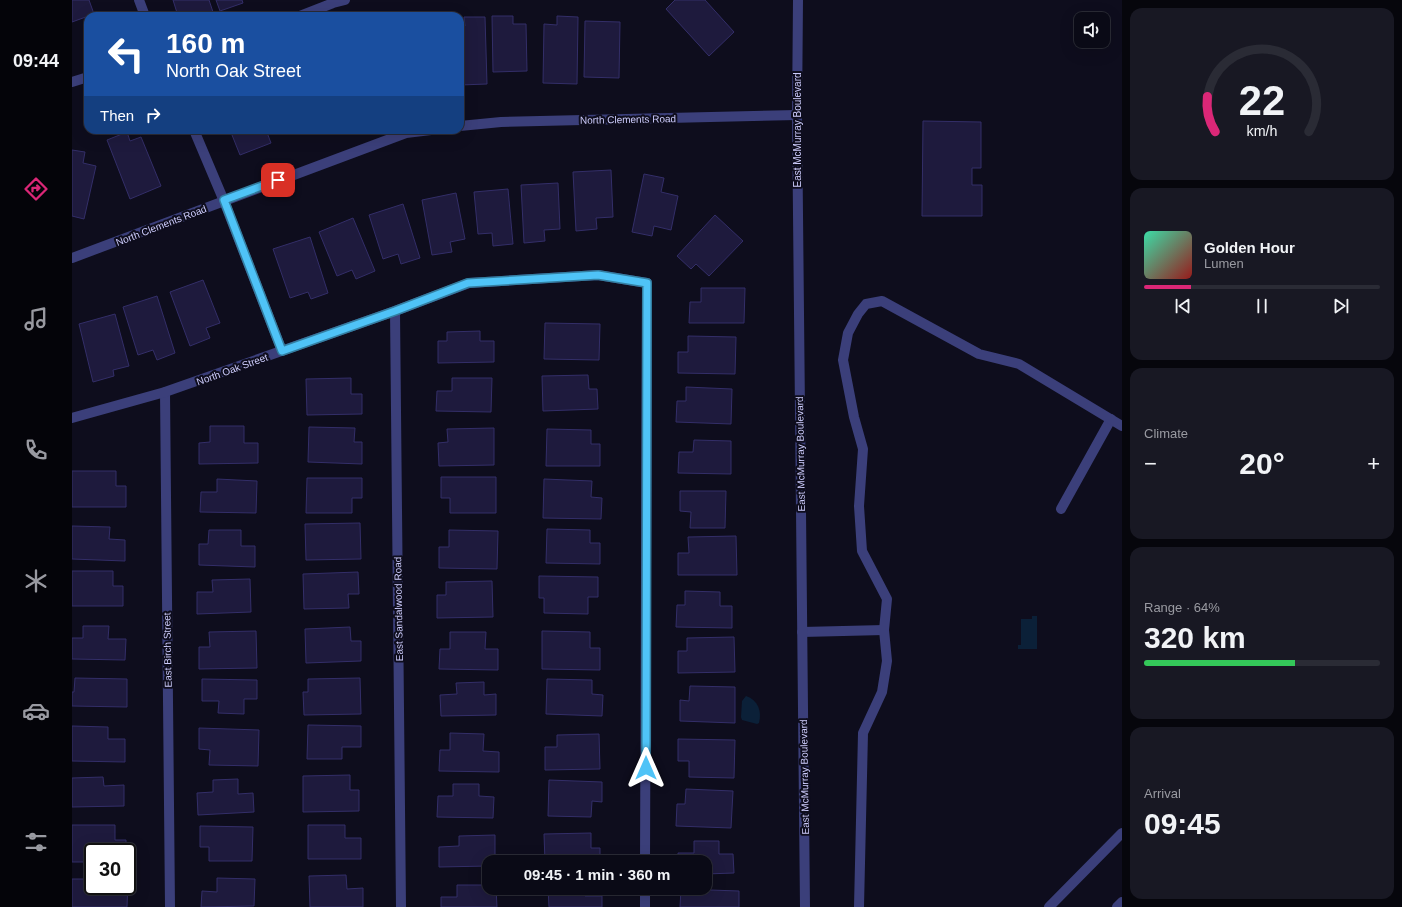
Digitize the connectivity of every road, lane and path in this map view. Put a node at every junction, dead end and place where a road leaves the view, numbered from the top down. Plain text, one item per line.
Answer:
1 (139, 0) edge
2 (344, 0) edge
3 (798, 0) edge
4 (143, 12) edge
5 (310, 12) edge
6 (84, 78) edge
7 (72, 82) edge
8 (797, 115) junction
9 (464, 126) edge
10 (196, 134) edge
11 (403, 134) edge
12 (224, 200) junction
13 (72, 258) edge
14 (395, 311) junction
15 (282, 351) junction
16 (165, 392) junction
17 (72, 418) edge
18 (1111, 419) junction
19 (1122, 426) edge
20 (1061, 509) dead end
21 (884, 630) junction
22 (802, 632) junction
23 (1122, 833) edge
24 (645, 855) edge
25 (645, 895) edge
26 (1122, 902) edge
27 (170, 907) edge
28 (401, 907) edge
29 (645, 907) edge
30 (805, 907) edge
31 (859, 907) edge
32 (1049, 907) edge
33 (1117, 907) edge

1 - 4 street
2 - 5 street
3 - 8 street, East McMurray Boulevard
6 - 7 street
8 - 9 street, North Clements Road
8 - 22 street, East McMurray Boulevard
10 - 12 street
11 - 12 street, North Clements Road
12 - 13 street, North Clements Road
12 - 15 street
14 - 15 street, North Oak Street
14 - 24 street, North Oak Street
14 - 28 street, East Sandalwood Road
15 - 16 street, North Oak Street
16 - 17 street, North Oak Street
16 - 27 street, East Birch Street
18 - 19 street
18 - 20 street
18 - 21 street
21 - 22 street
21 - 31 street
22 - 30 street, East McMurray Boulevard
23 - 32 street
25 - 29 street
26 - 33 street

